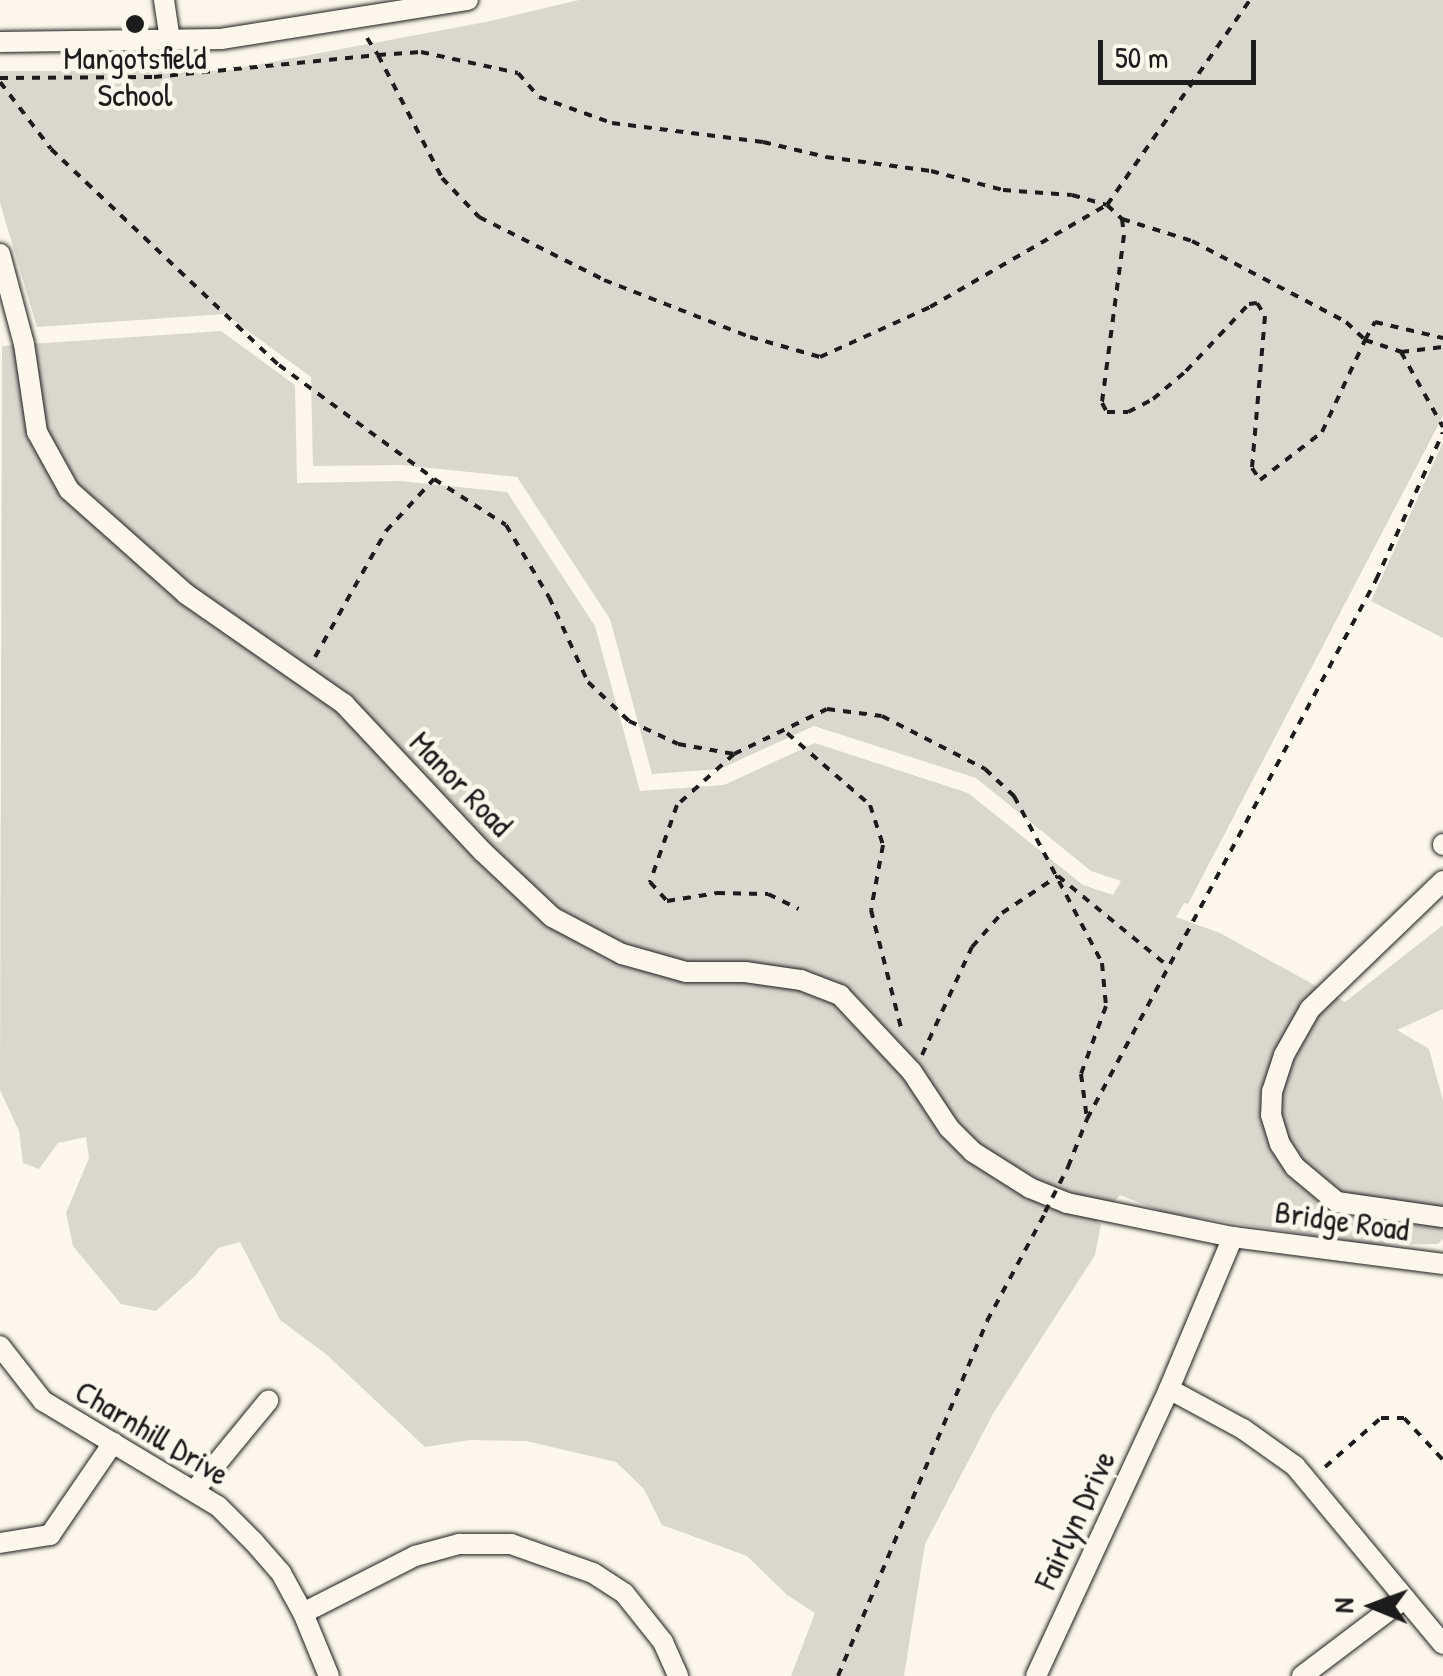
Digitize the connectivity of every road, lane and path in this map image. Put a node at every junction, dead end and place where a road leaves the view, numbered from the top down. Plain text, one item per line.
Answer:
1 (164, 0) edge
2 (468, 0) edge
3 (1250, 0) edge
4 (363, 19) junction
5 (170, 40) junction
6 (0, 42) edge
7 (378, 55) junction
8 (0, 80) edge
9 (1107, 205) junction
10 (1122, 219) junction
11 (3, 262) edge
12 (1443, 338) edge
13 (1365, 340) junction
14 (1443, 347) edge
15 (1401, 352) junction
16 (1443, 429) edge
17 (434, 480) junction
18 (304, 676) junction
19 (785, 732) junction
20 (734, 754) junction
21 (1058, 876) junction
22 (1443, 881) edge
23 (799, 908) dead end
24 (1168, 966) junction
25 (903, 1036) dead end
26 (912, 1072) junction
27 (1087, 1118) junction
28 (1030, 1188) joint
29 (1443, 1218) edge
30 (1233, 1237) junction
31 (1443, 1264) edge
32 (0, 1346) edge
33 (1169, 1389) junction
34 (268, 1400) dead end
35 (113, 1443) junction
36 (1443, 1460) edge
37 (1309, 1480) junction
38 (194, 1491) junction
39 (0, 1543) edge
40 (1406, 1598) junction
41 (303, 1612) junction
42 (1443, 1644) edge
43 (329, 1676) edge
44 (678, 1676) edge
45 (838, 1676) edge
46 (1036, 1676) edge
47 (1302, 1676) edge

1 - 5 street
2 - 4 street
3 - 9 path
4 - 5 street
4 - 7 path
5 - 6 street
7 - 8 path
7 - 9 path
7 - 9 path
8 - 17 path
9 - 10 path
10 - 13 path
10 - 13 path
11 - 18 street, Manor Road
12 - 13 path
13 - 15 path
14 - 15 path
15 - 16 path
16 - 24 path
17 - 18 path
17 - 20 path
18 - 26 street, Manor Road
19 - 20 path
19 - 21 path
19 - 25 path
20 - 23 path
21 - 24 path
21 - 26 path
21 - 27 path
22 - 29 street
24 - 27 path
26 - 28 street, Manor Road
27 - 45 path, bridge
28 - 30 street, Bridge Road
30 - 31 street, Bridge Road
30 - 33 street, Fairlyn Drive
32 - 35 street, Charnhill Drive
33 - 37 street
33 - 46 street, Fairlyn Drive
34 - 38 street
35 - 38 street, Charnhill Drive
35 - 39 street
36 - 37 path
37 - 40 street
38 - 41 street, Charnhill Drive
40 - 42 street
40 - 47 street
41 - 43 street, Charnhill Drive
41 - 44 street

